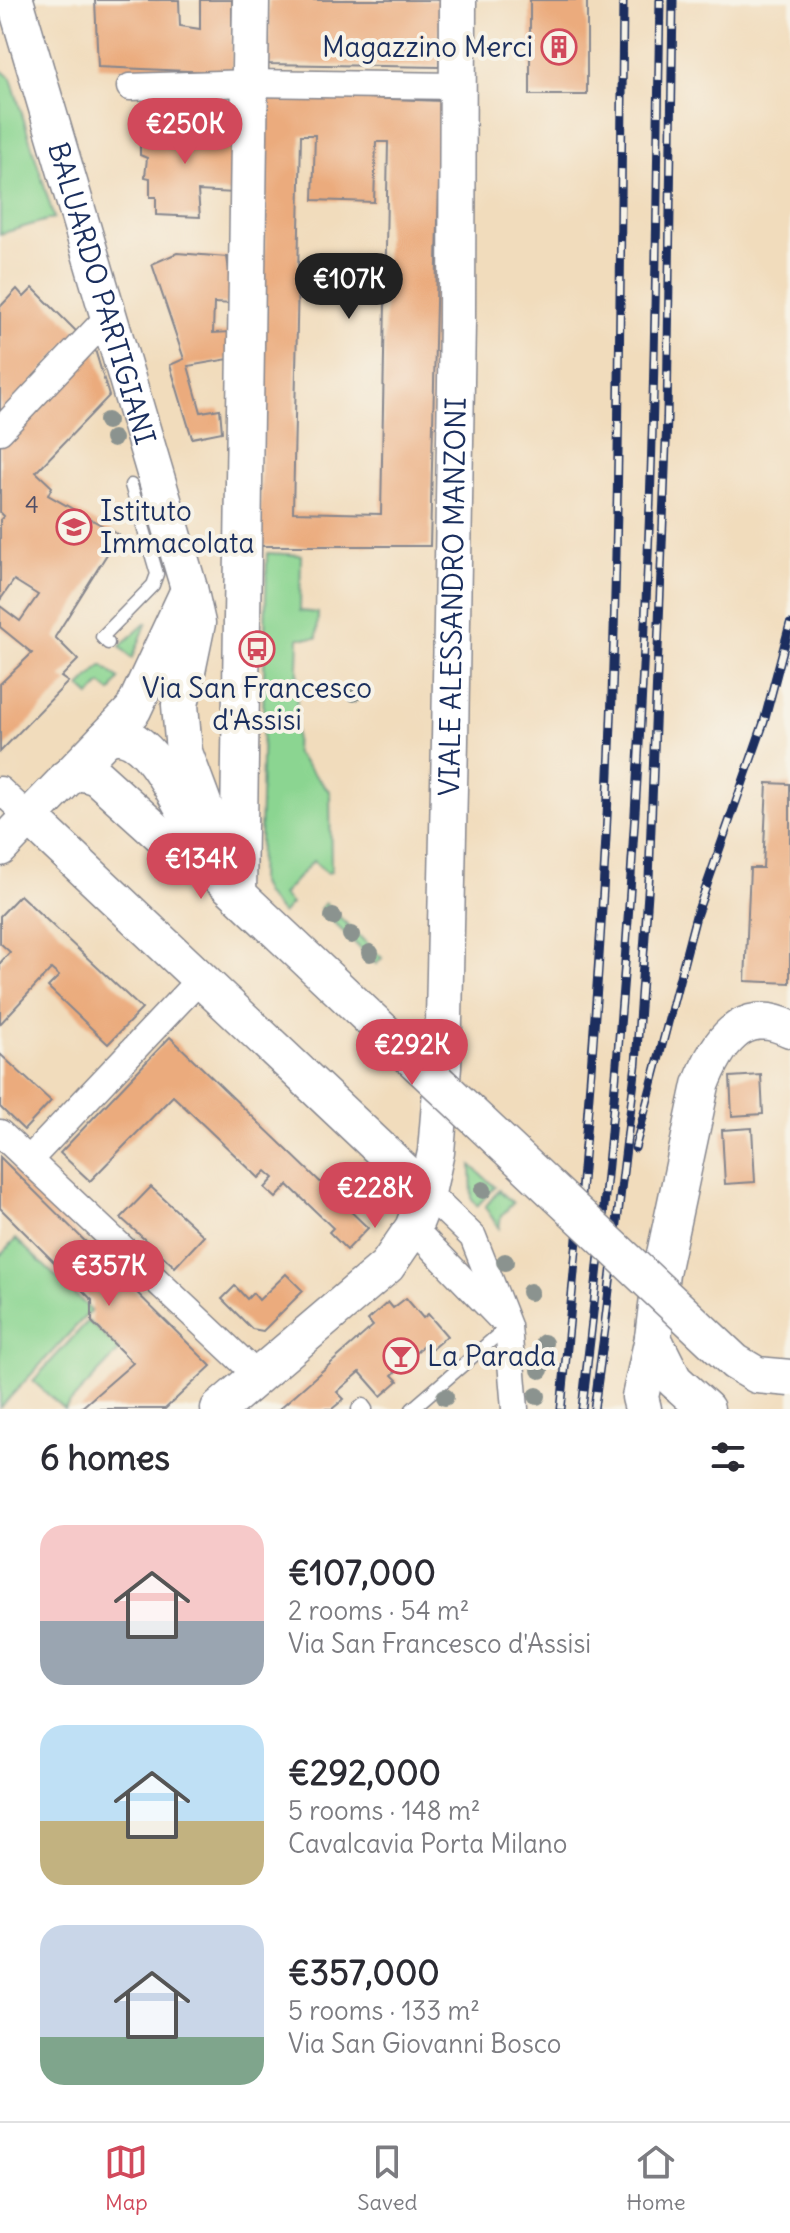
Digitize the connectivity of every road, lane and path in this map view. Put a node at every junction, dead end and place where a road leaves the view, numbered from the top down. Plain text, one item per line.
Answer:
1 (15, 0) edge
2 (251, 0) edge
3 (458, 0) edge
4 (249, 83) junction
5 (457, 86) junction
6 (130, 87) dead end
7 (109, 316) junction
8 (0, 431) edge
9 (131, 485) dead end
10 (189, 588) junction
11 (108, 643) dead end
12 (104, 766) junction
13 (0, 790) edge
14 (29, 817) junction
15 (239, 820) junction
16 (0, 848) edge
17 (71, 857) junction
18 (206, 864) junction
19 (238, 894) junction
20 (200, 979) junction
21 (790, 1029) edge
22 (0, 1133) edge
23 (29, 1160) junction
24 (427, 1193) junction
25 (413, 1228) junction
26 (508, 1326) junction
27 (653, 1338) junction
28 (258, 1376) junction
29 (790, 1378) edge
30 (219, 1409) edge
31 (358, 1409) edge
32 (366, 1409) edge
33 (412, 1409) edge
34 (515, 1409) edge
35 (643, 1409) edge
36 (706, 1409) edge

1 - 7 main road, BALUARDO PARTIGIANI
2 - 4 main road
3 - 5 main road, VIALE ALESSANDRO MANZONI
4 - 5 street
4 - 6 street
4 - 15 main road
5 - 24 main road, VIALE ALESSANDRO MANZONI
7 - 8 street
7 - 10 main road, BALUARDO PARTIGIANI
9 - 11 lane
10 - 12 main road
10 - 15 main road, BALUARDO PARTIGIANI
12 - 14 main road
12 - 17 main road
12 - 18 main road
12 - 18 main road
13 - 14 street
14 - 16 main road
14 - 17 main road
15 - 19 main road
17 - 20 main road
18 - 19 main road
19 - 29 main road, bridge
20 - 23 street
20 - 24 main road
21 - 27 main road
22 - 23 street
23 - 28 street
24 - 25 main road, VIALE ALESSANDRO MANZONI
24 - 26 street
25 - 26 street
25 - 28 main road, VIALE ALESSANDRO MANZONI
26 - 33 lane
26 - 34 street
27 - 35 main road
27 - 36 main road
28 - 30 main road, VIALE ALESSANDRO MANZONI
31 - 32 lane

